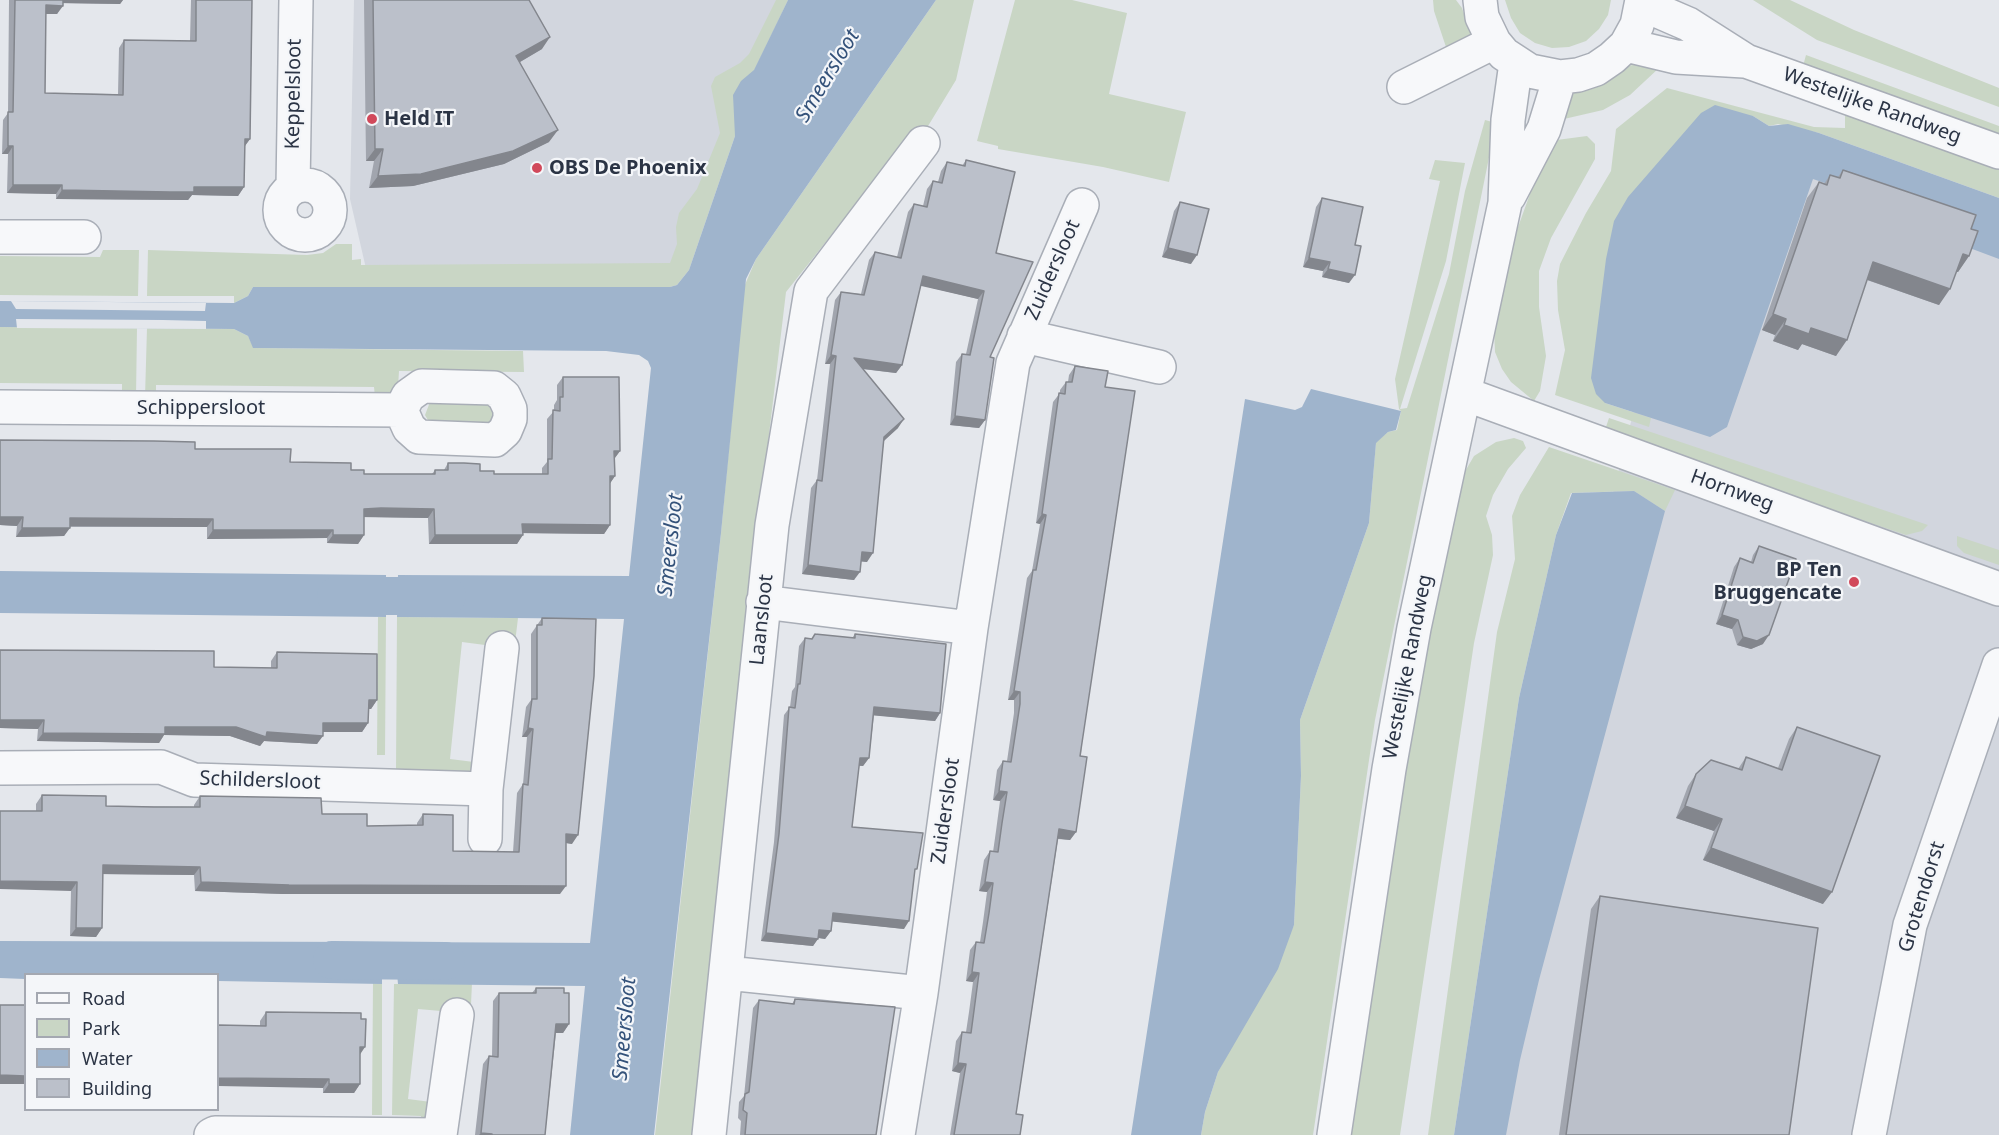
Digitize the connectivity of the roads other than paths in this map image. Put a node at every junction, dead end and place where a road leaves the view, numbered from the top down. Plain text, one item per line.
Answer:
1 (296, 0) edge
2 (1480, 0) edge
3 (1642, 2) edge
4 (1626, 45) junction
5 (1505, 53) junction
6 (1746, 61) junction
7 (1560, 77) junction
8 (1404, 87) dead end
9 (923, 143) dead end
10 (1999, 152) edge
11 (293, 188) dead end
12 (1505, 203) junction
13 (1082, 205) dead end
14 (0, 237) edge
15 (84, 237) dead end
16 (1024, 336) junction
17 (1159, 367) dead end
18 (1465, 394) junction
19 (0, 407) edge
20 (401, 410) dead end
21 (1999, 589) edge
22 (763, 602) junction
23 (970, 628) junction
24 (502, 648) dead end
25 (1999, 665) edge
26 (0, 768) edge
27 (486, 789) junction
28 (485, 839) dead end
29 (727, 973) junction
30 (921, 993) junction
31 (457, 1015) dead end
32 (211, 1135) edge
33 (440, 1135) edge
34 (709, 1135) edge
35 (898, 1135) edge
36 (1334, 1135) edge
37 (1869, 1135) edge

1 - 11 street, Keppelsloot
2 - 5 street
3 - 4 street
3 - 6 street, Westelijke Randweg
4 - 6 street, Westelijke Randweg
4 - 7 street
5 - 7 street
5 - 8 street
5 - 12 street, Westelijke Randweg
6 - 10 street, Westelijke Randweg
7 - 12 street, Westelijke Randweg
9 - 22 street, Laansloot
12 - 18 street, Westelijke Randweg
13 - 16 street, Zuidersloot
14 - 15 street
16 - 17 street, Zuidersloot
16 - 23 street, Zuidersloot
18 - 21 street, Hornweg
18 - 36 street, Westelijke Randweg
19 - 20 street, Schippersloot
22 - 23 street
22 - 29 street, Laansloot
23 - 30 street, Zuidersloot
24 - 27 street
25 - 37 street, Grotendorst
26 - 27 street, Schildersloot
27 - 28 street
29 - 30 street
29 - 34 street, Laansloot
30 - 35 street, Zuidersloot
31 - 33 street
32 - 33 street

